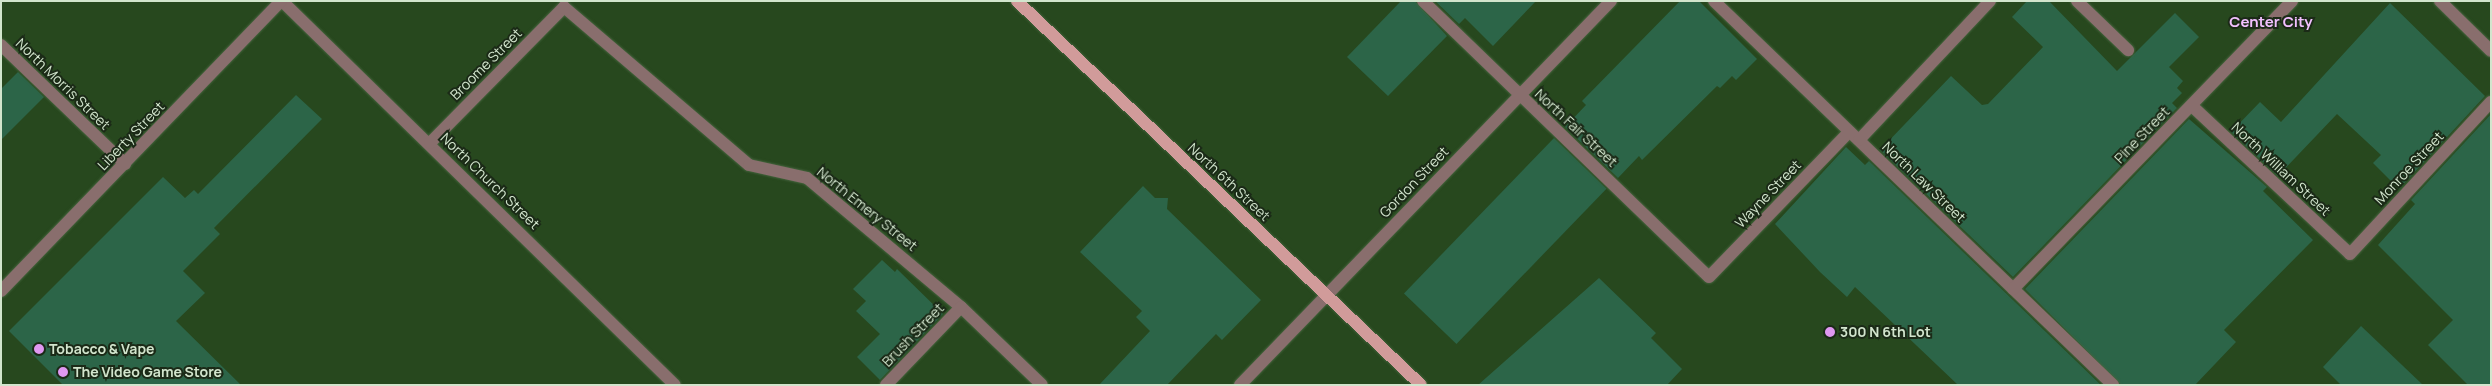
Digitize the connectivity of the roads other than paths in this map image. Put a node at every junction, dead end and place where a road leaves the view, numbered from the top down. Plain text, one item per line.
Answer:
1 (282, 1) edge
2 (1017, 1) edge
3 (1423, 1) edge
4 (1611, 1) edge
5 (1714, 1) edge
6 (1990, 1) edge
7 (2077, 1) edge
8 (2292, 1) edge
9 (2440, 1) edge
10 (564, 7) joint
11 (1, 45) edge
12 (2128, 50) dead end
13 (2491, 51) edge
14 (1518, 95) junction
15 (2491, 102) edge
16 (2192, 106) junction
17 (1854, 136) junction
18 (430, 143) junction
19 (125, 164) junction
20 (2350, 254) joint
21 (1709, 277) joint
22 (2013, 289) junction
23 (1, 291) edge
24 (1327, 295) junction
25 (961, 307) junction
26 (675, 385) edge
27 (886, 385) edge
28 (1042, 385) edge
29 (1240, 385) edge
30 (1421, 385) edge
31 (2114, 385) edge

1 - 18 street, North Church Street
1 - 19 street, Liberty Street
2 - 24 main road, North 6th Street
3 - 14 street, North Fair Street
4 - 14 street, Gordon Street
5 - 17 street, North Law Street
6 - 17 street, Wayne Street
7 - 12 street
8 - 16 street, Pine Street
9 - 13 street
10 - 18 street, Broome Street
10 - 25 street, North Emery Street
11 - 19 street, North Morris Street
14 - 21 street, North Fair Street
14 - 24 street, Gordon Street
15 - 20 street, Monroe Street
16 - 20 street, North William Street
16 - 22 street, Pine Street
17 - 21 street, Wayne Street
17 - 22 street, North Law Street
18 - 26 street, North Church Street
19 - 23 street, Liberty Street
22 - 31 street, North Law Street
24 - 29 street, Gordon Street
24 - 30 main road, North 6th Street
25 - 27 street, Brush Street
25 - 28 street, North Emery Street

